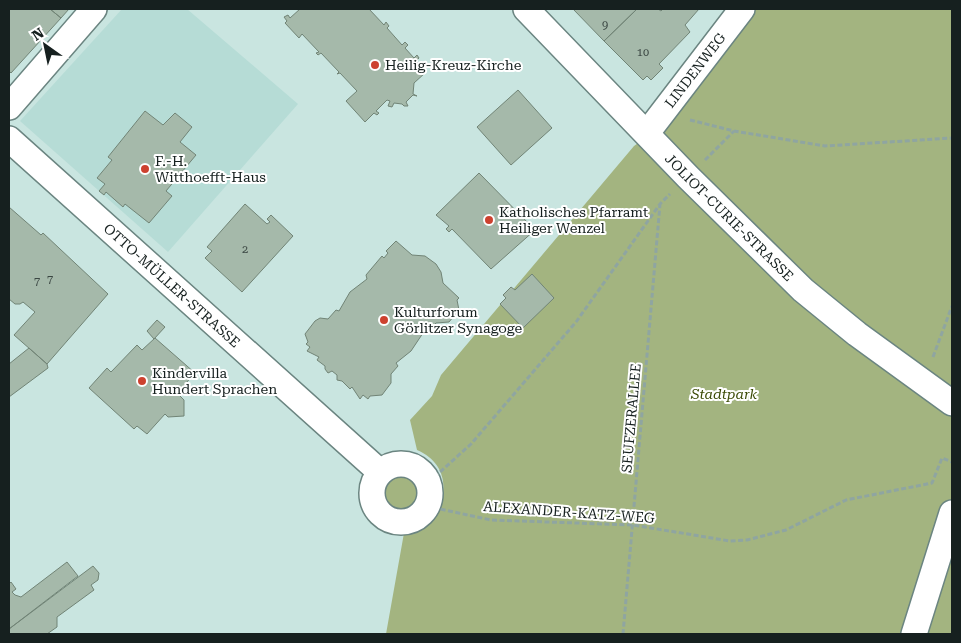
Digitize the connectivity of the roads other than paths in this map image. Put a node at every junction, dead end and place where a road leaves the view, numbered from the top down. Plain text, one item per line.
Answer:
1 (94, 9) edge
2 (526, 9) edge
3 (742, 9) edge
4 (9, 107) edge
5 (647, 133) junction
6 (9, 139) edge
7 (952, 403) edge
8 (380, 472) junction
9 (952, 513) edge
10 (914, 634) edge

1 - 4 street
2 - 5 street, JOLIOT-CURIE-STRASSE
3 - 5 street, LINDENWEG
5 - 7 street, JOLIOT-CURIE-STRASSE
6 - 8 street, OTTO-MÜLLER-STRASSE
8 - 8 street
9 - 10 street

